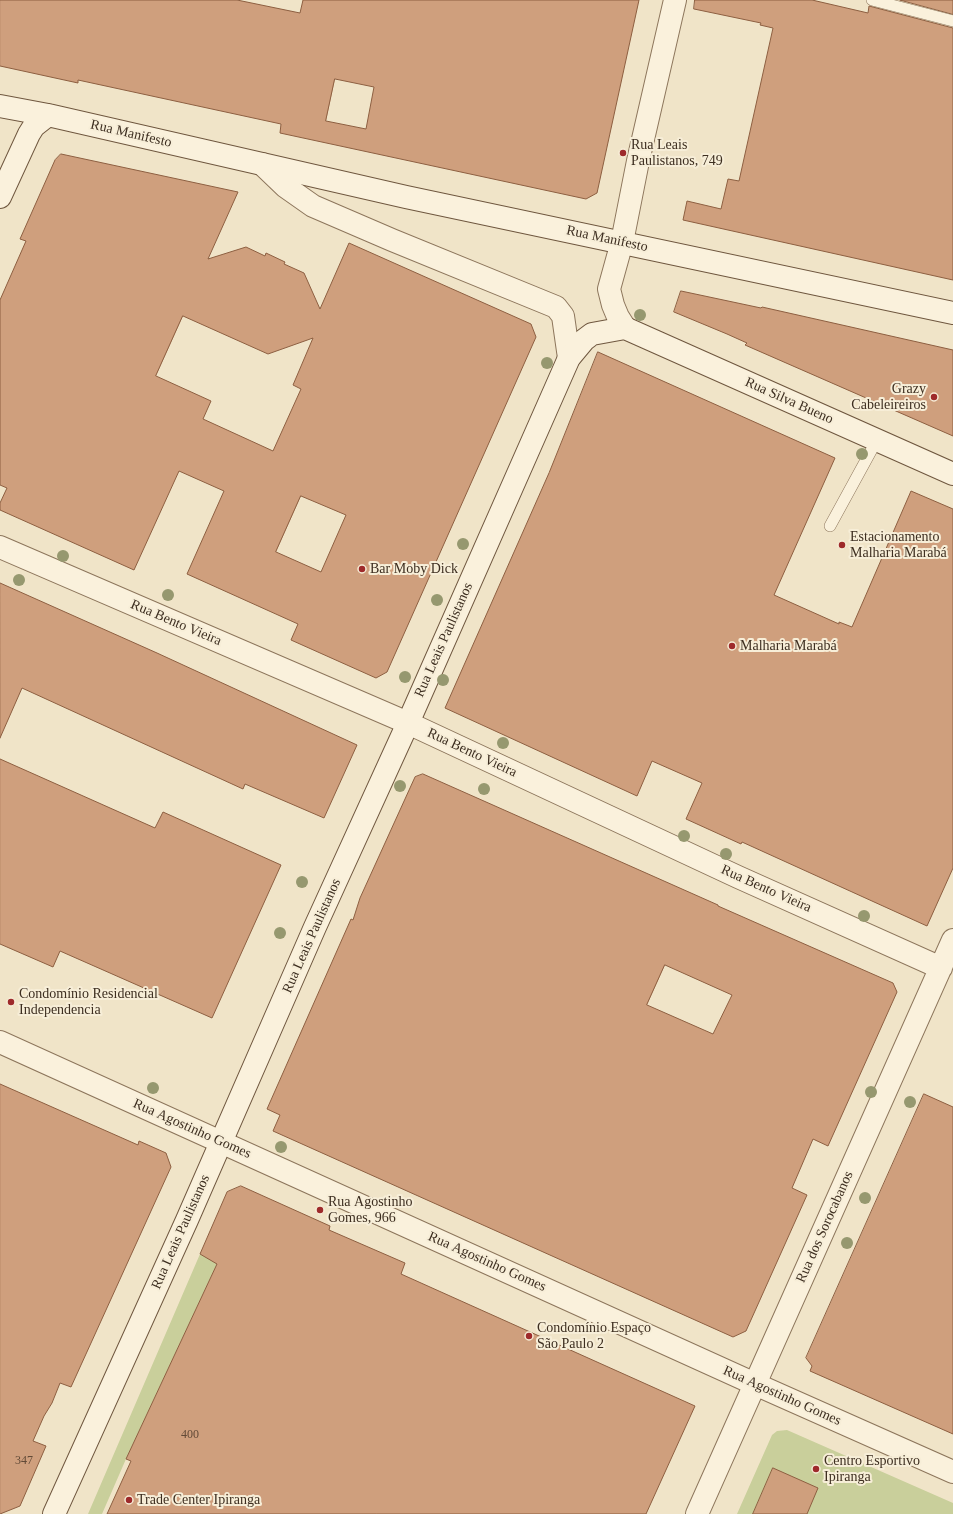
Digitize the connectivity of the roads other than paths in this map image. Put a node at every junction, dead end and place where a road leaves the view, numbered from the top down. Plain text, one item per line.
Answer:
1 (675, 0) edge
2 (872, 0) edge
3 (953, 21) edge
4 (0, 106) edge
5 (0, 110) edge
6 (48, 115) junction
7 (26, 142) junction
8 (262, 164) junction
9 (0, 197) edge
10 (622, 242) junction
11 (953, 313) edge
12 (625, 328) junction
13 (569, 358) junction
14 (877, 440) junction
15 (953, 474) edge
16 (830, 526) dead end
17 (0, 547) edge
18 (408, 723) junction
19 (953, 940) edge
20 (941, 968) junction
21 (0, 1042) edge
22 (221, 1142) junction
23 (755, 1384) junction
24 (953, 1472) edge
25 (54, 1514) edge
26 (697, 1514) edge

1 - 10 street
2 - 3 lane
4 - 6 street, Rua Manifesto
5 - 7 street
6 - 7 street
6 - 8 street, Rua Manifesto
7 - 9 street
8 - 10 street, Rua Manifesto
8 - 13 street
10 - 11 street, Rua Manifesto
10 - 12 street
12 - 13 street, Rua Leais Paulistanos
12 - 14 street, Rua Silva Bueno
13 - 18 street, Rua Leais Paulistanos
14 - 15 street, Rua Silva Bueno
14 - 16 lane
17 - 18 street, Rua Bento Vieira
18 - 20 street, Rua Bento Vieira
18 - 22 street, Rua Leais Paulistanos
19 - 20 street, Rua dos Sorocabanos
20 - 23 street, Rua dos Sorocabanos
21 - 22 street, Rua Agostinho Gomes
22 - 23 street, Rua Agostinho Gomes
22 - 25 street, Rua Leais Paulistanos
23 - 24 street, Rua Agostinho Gomes
23 - 26 street, Rua dos Sorocabanos

